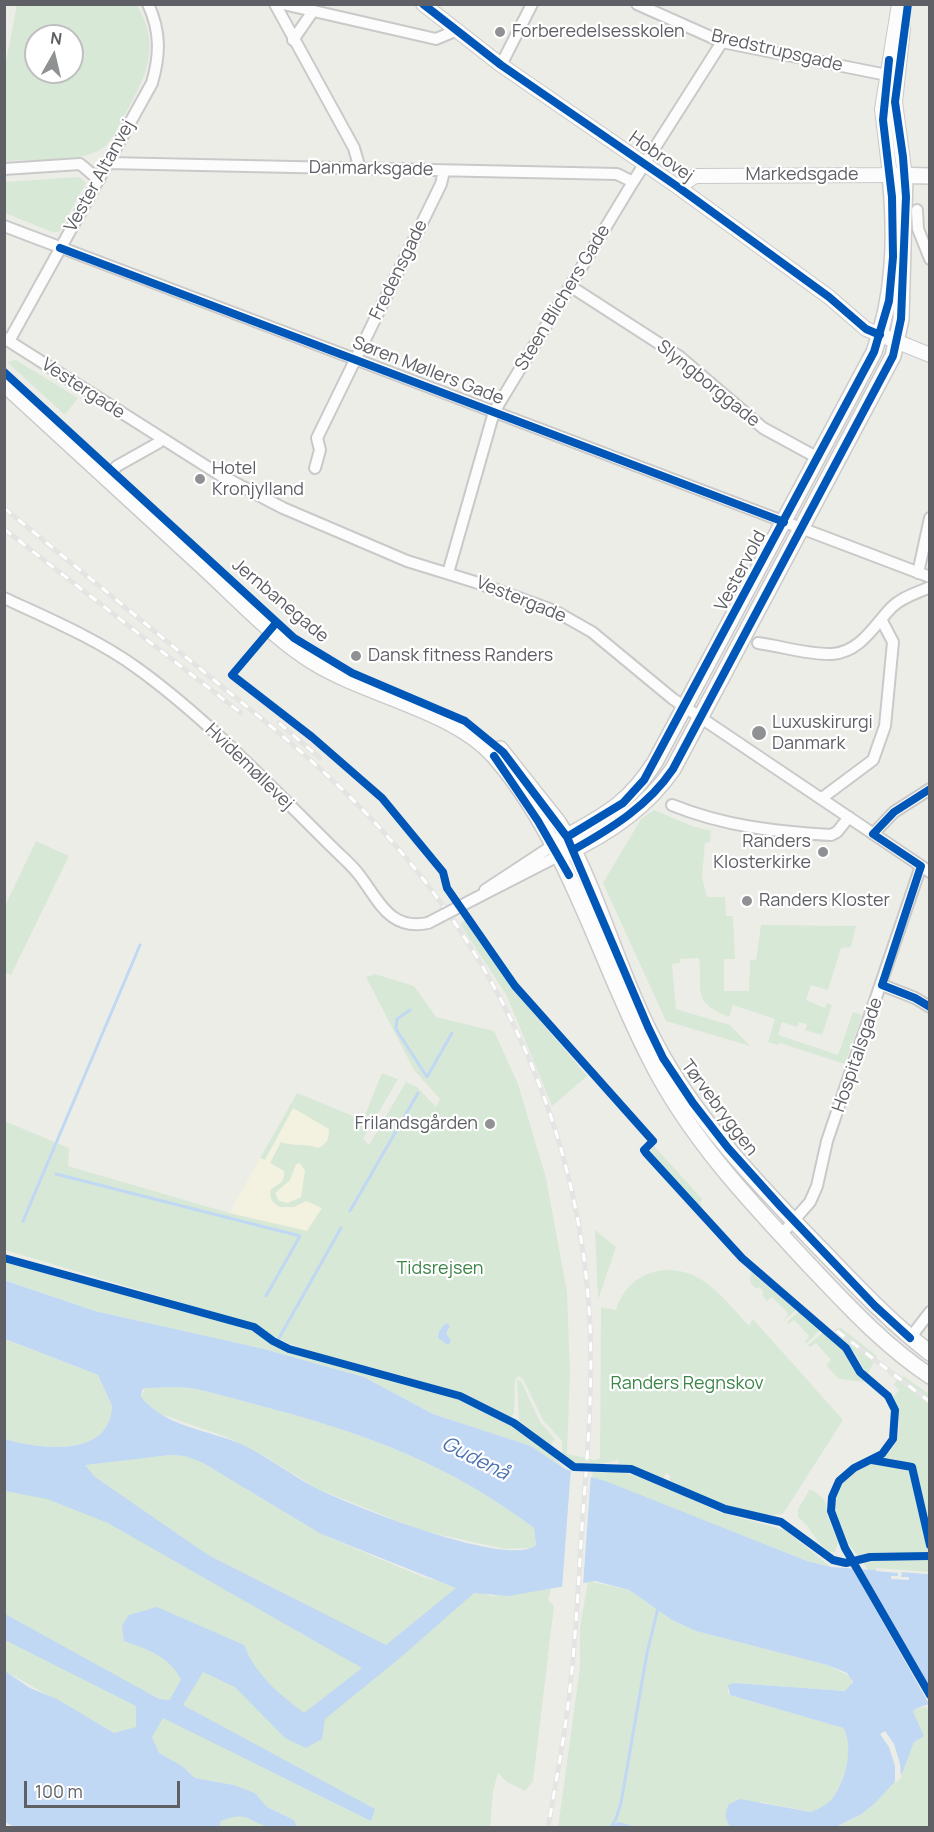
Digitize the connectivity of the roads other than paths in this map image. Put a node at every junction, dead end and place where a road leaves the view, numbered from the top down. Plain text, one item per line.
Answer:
1 (148, 4) edge
2 (275, 4) edge
3 (283, 4) edge
4 (423, 4) edge
5 (532, 4) edge
6 (637, 4) edge
7 (898, 4) edge
8 (908, 4) edge
9 (313, 11) junction
10 (455, 31) junction
11 (293, 40) junction
12 (722, 42) junction
13 (501, 64) junction
14 (887, 75) junction
15 (108, 163) junction
16 (644, 164) junction
17 (4, 169) edge
18 (360, 169) junction
19 (444, 171) junction
20 (898, 176) junction
21 (930, 176) edge
22 (99, 180) junction
23 (633, 182) junction
24 (678, 187) junction
25 (917, 210) dead end
26 (4, 226) edge
27 (60, 248) junction
28 (930, 258) edge
29 (570, 286) junction
30 (881, 332) junction
31 (7, 340) edge
32 (898, 341) junction
33 (930, 355) edge
34 (356, 359) junction
35 (4, 372) edge
36 (4, 384) edge
37 (494, 412) junction
38 (161, 439) junction
39 (818, 458) junction
40 (315, 468) dead end
41 (109, 474) junction
42 (930, 519) edge
43 (784, 522) junction
44 (801, 529) junction
45 (448, 573) junction
46 (918, 573) junction
47 (930, 577) edge
48 (930, 587) edge
49 (4, 598) edge
50 (882, 621) junction
51 (758, 643) dead end
52 (685, 707) junction
53 (701, 718) junction
54 (930, 789) edge
55 (822, 798) junction
56 (672, 805) dead end
57 (849, 817) junction
58 (873, 834) junction
59 (570, 843) junction
60 (555, 851) junction
61 (925, 869) edge
62 (882, 986) junction
63 (930, 1007) edge
64 (794, 1220) junction
65 (781, 1234) junction
66 (930, 1312) edge
67 (910, 1338) junction
68 (930, 1353) edge
69 (930, 1376) edge

1 - 15 street, Vester Altanvej
2 - 11 street
3 - 9 street
4 - 10 street, Hobrovej
5 - 13 street
6 - 12 street, Bredstrupsgade
7 - 14 street
8 - 20 street
9 - 10 street
9 - 11 street
10 - 13 street, Hobrovej
11 - 18 street
12 - 14 street, Bredstrupsgade
12 - 16 street, Steen Blichers Gade
13 - 16 street, Hobrovej
14 - 20 street
15 - 18 street, Danmarksgade
15 - 22 street, Vester Altanvej
16 - 23 street, Steen Blichers Gade
16 - 24 street, Hobrovej
17 - 22 street
18 - 19 street, Danmarksgade
19 - 23 street, Danmarksgade
19 - 34 street, Fredensgade
20 - 21 main road, Markedsgade
20 - 24 street, Markedsgade
20 - 30 main road, Vestervold
20 - 32 main road, Vestervold
22 - 27 street, Vester Altanvej
23 - 29 street, Steen Blichers Gade
24 - 30 street, Hobrovej
25 - 28 street
26 - 27 street, Søren Møllers Gade
27 - 31 street, Vester Altanvej
27 - 34 street, Søren Møllers Gade
29 - 37 street, Steen Blichers Gade
29 - 39 street, Slyngborggade
30 - 32 street, Hobrovej
30 - 39 main road, Vestervold
31 - 38 street, Vestergade
32 - 33 street, Hobrovej
32 - 44 main road, Vestervold
34 - 37 street, Søren Møllers Gade
34 - 40 street, Fredensgade
35 - 41 main road, Jernbanegade
36 - 41 main road, Jernbanegade
37 - 43 street, Søren Møllers Gade
37 - 45 street, Steen Blichers Gade
38 - 41 street
38 - 45 street, Vestergade
39 - 43 main road, Vestervold
41 - 59 main road, Jernbanegade
41 - 60 main road, Jernbanegade
42 - 46 street
43 - 44 street, Søren Møllers Gade
43 - 52 main road, Vestervold
44 - 46 street, Søren Møllers Gade
44 - 53 main road, Vestervold
45 - 52 street, Vestergade
46 - 47 street, Søren Møllers Gade
48 - 50 street
49 - 60 street, Hvidemøllevej, bridge
50 - 51 street
50 - 55 street
52 - 53 street, Vestergade
52 - 59 main road, Vestervold
53 - 55 street, Vestergade
53 - 59 main road, Vestervold
54 - 58 street
55 - 57 street, Vestergade
56 - 57 street
57 - 58 street, Vestergade
58 - 61 street, Vestergade
59 - 60 main road, Vestervold
59 - 64 main road, Tørvebryggen
60 - 65 main road, Tørvebryggen
61 - 62 street, Hospitalsgade
62 - 63 street
62 - 64 street, Hospitalsgade
64 - 65 street, Hospitalsgade
64 - 67 main road, Tørvebryggen
65 - 69 main road, Tørvebryggen
66 - 67 street
67 - 68 main road, Tørvebryggen

